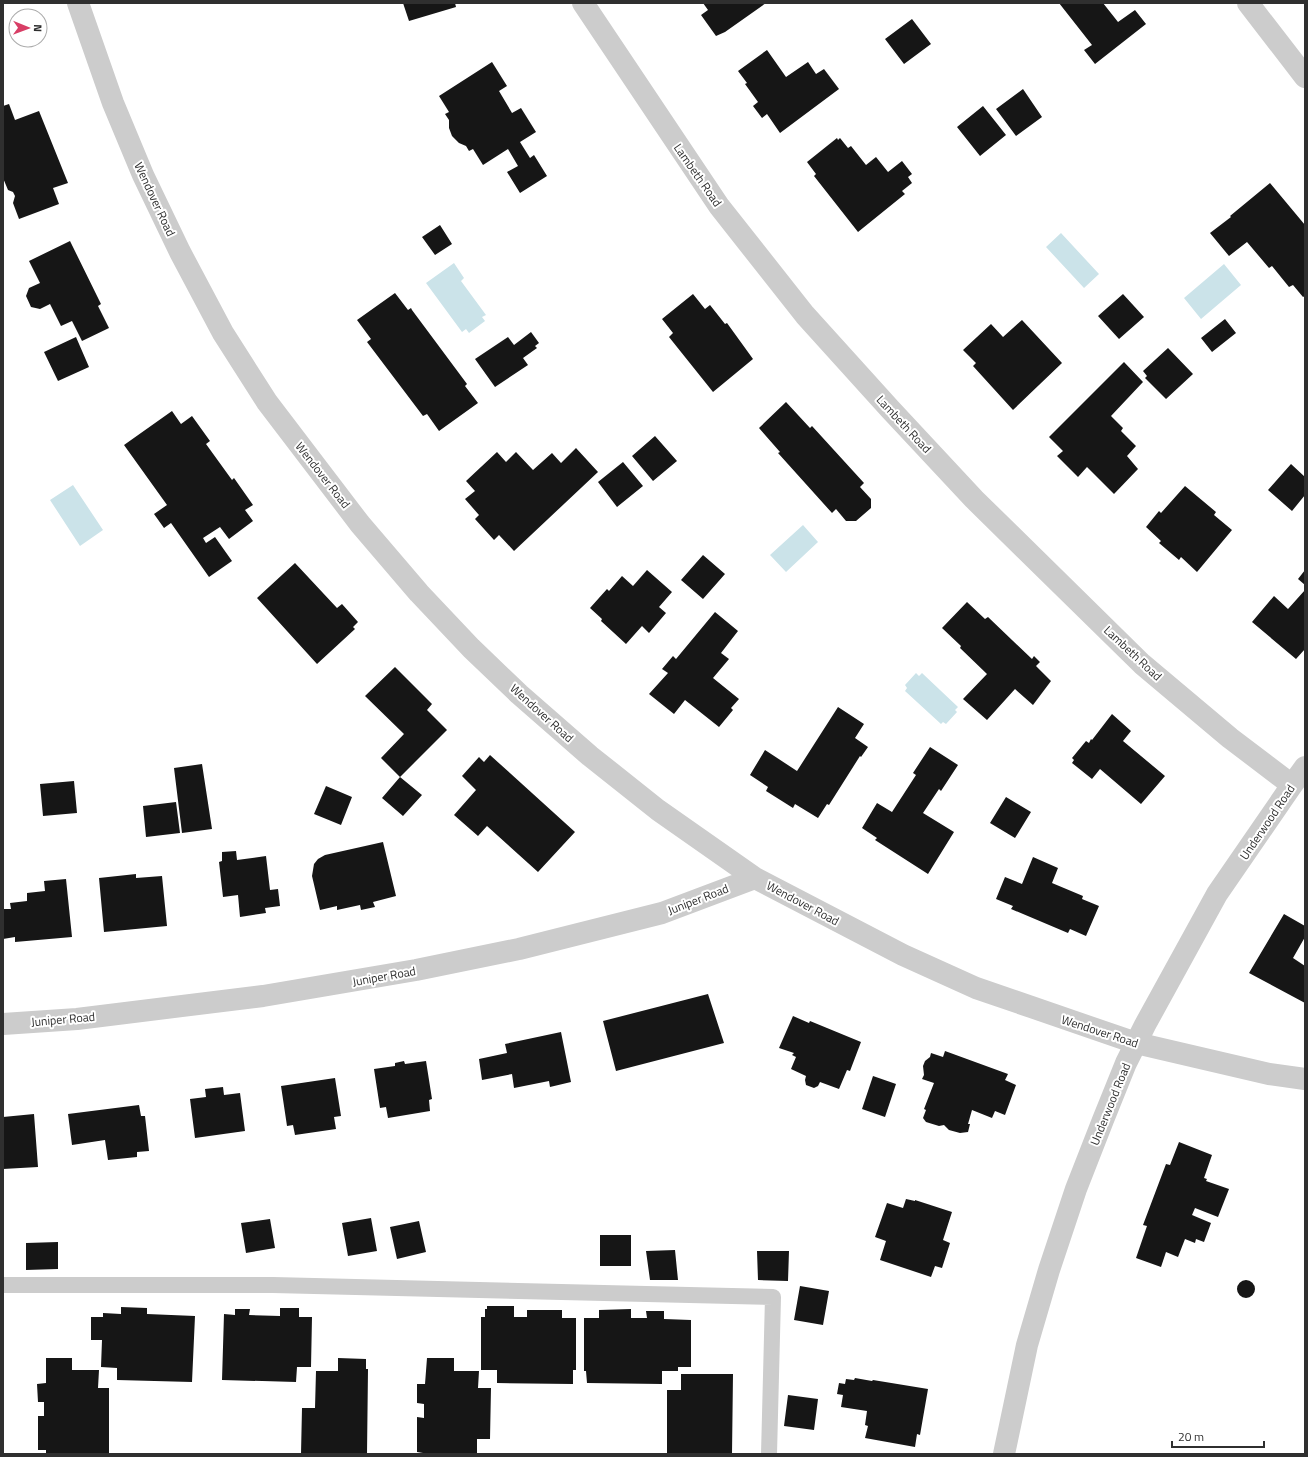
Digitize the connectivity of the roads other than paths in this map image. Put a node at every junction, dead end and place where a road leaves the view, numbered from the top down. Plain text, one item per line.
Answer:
1 (78, 3) edge
2 (583, 3) edge
3 (1248, 3) edge
4 (1305, 77) edge
5 (1305, 767) edge
6 (1292, 785) junction
7 (754, 878) junction
8 (3, 1024) edge
9 (1136, 1043) junction
10 (1305, 1079) edge
11 (3, 1285) edge
12 (769, 1454) edge
13 (1004, 1454) edge

1 - 7 street, Wendover Road
2 - 6 street, Lambeth Road
3 - 4 street
5 - 6 street, Underwood Road
6 - 9 street, Underwood Road
7 - 8 street, Juniper Road
7 - 9 street, Wendover Road
9 - 10 street, Wendover Road
9 - 13 street, Underwood Road
11 - 12 lane

